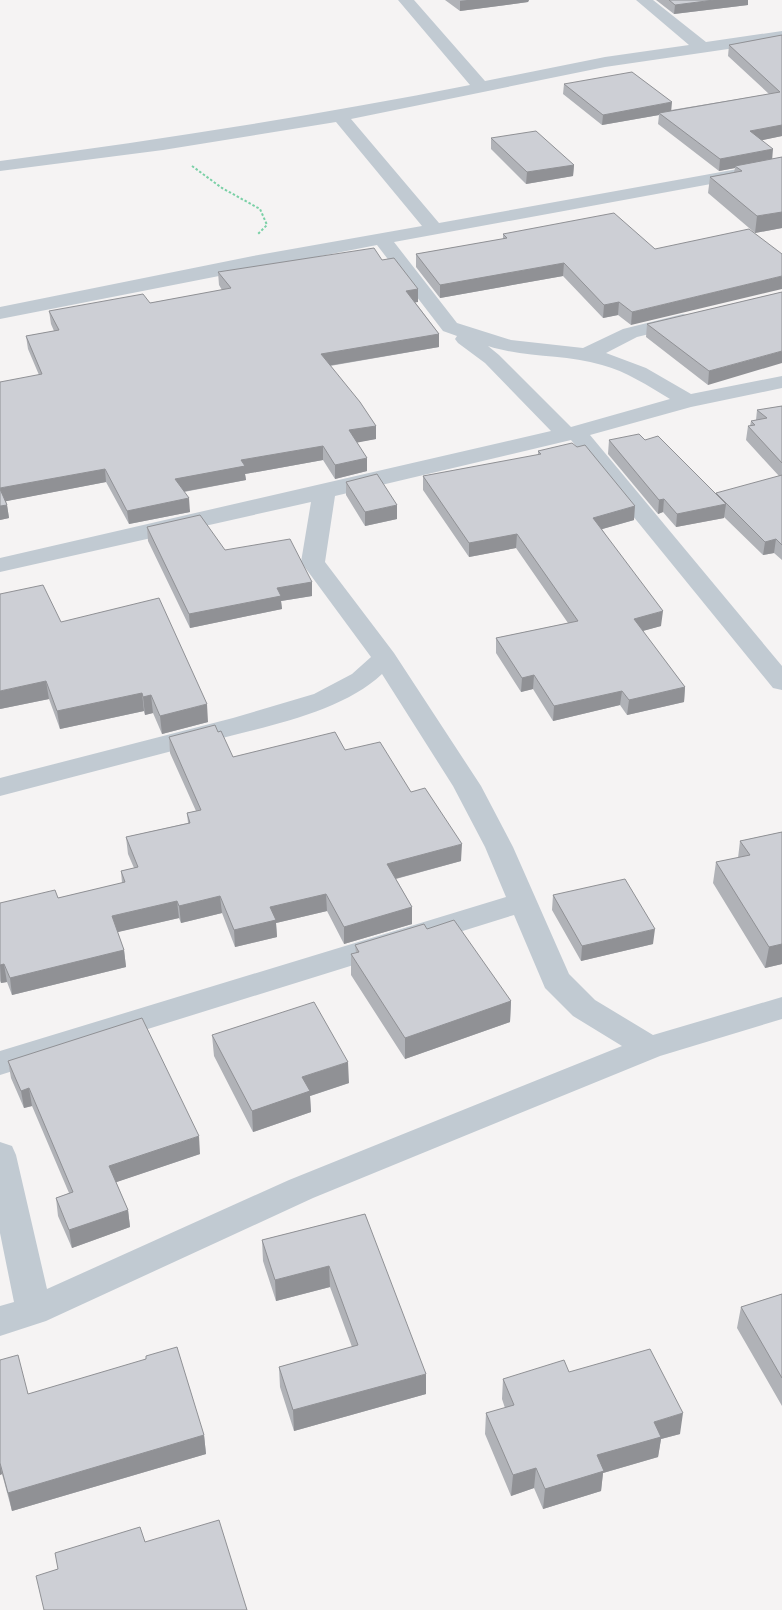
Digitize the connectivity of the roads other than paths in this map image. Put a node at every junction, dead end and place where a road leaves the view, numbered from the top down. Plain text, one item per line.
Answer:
1 (406, 0) edge
2 (644, 0) edge
3 (782, 36) edge
4 (702, 47) junction
5 (481, 87) junction
6 (340, 116) junction
7 (0, 166) edge
8 (782, 166) edge
9 (435, 230) junction
10 (382, 239) junction
11 (0, 313) edge
12 (706, 315) edge
13 (450, 328) junction
14 (586, 355) junction
15 (782, 382) edge
16 (688, 401) junction
17 (571, 433) junction
18 (324, 492) junction
19 (0, 565) edge
20 (385, 658) junction
21 (782, 682) edge
22 (0, 788) edge
23 (522, 902) junction
24 (782, 1008) edge
25 (649, 1048) junction
26 (0, 1063) edge
27 (0, 1155) edge
28 (34, 1311) junction
29 (0, 1321) edge

1 - 5 street
2 - 4 street
3 - 4 street
4 - 5 street
5 - 6 street
6 - 7 street
6 - 9 street
8 - 9 street
9 - 10 street
10 - 11 street
10 - 13 street
12 - 14 street
13 - 14 street
13 - 17 street
14 - 16 street
15 - 16 street
16 - 17 street
17 - 18 street
17 - 21 street
18 - 19 street
18 - 20 street
20 - 22 street
20 - 23 street
23 - 25 street
23 - 26 street
24 - 25 street
25 - 28 street
27 - 28 street
28 - 29 street

